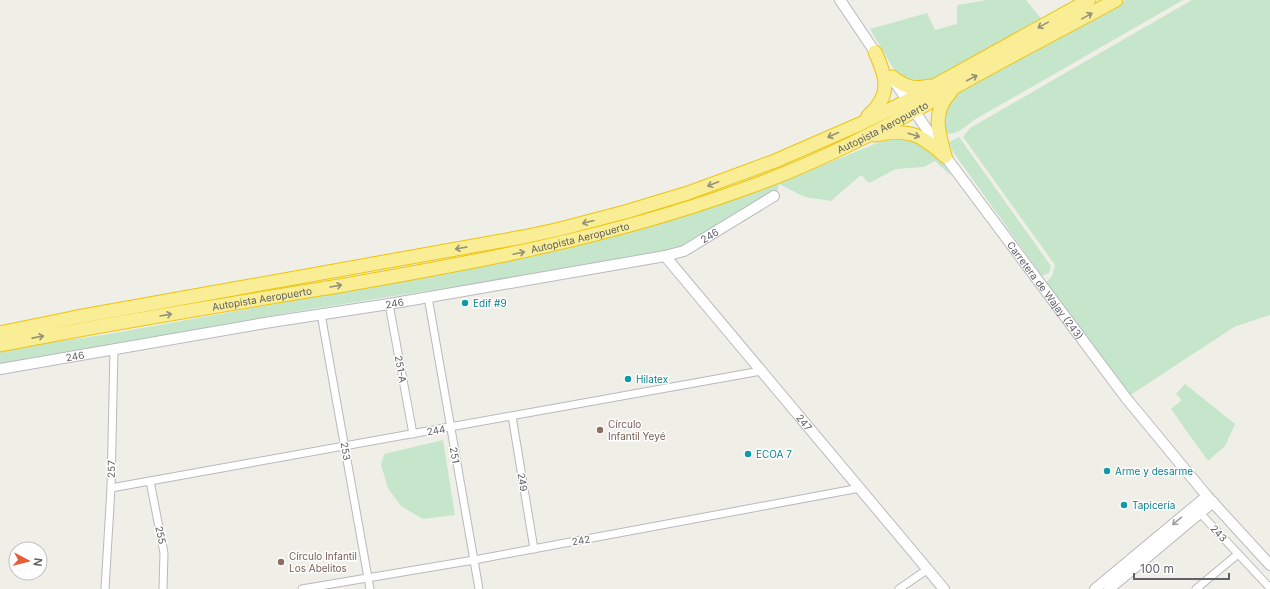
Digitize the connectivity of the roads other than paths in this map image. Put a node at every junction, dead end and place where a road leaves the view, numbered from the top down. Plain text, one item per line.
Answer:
1 (840, 0) edge
2 (1089, 0) edge
3 (1116, 0) edge
4 (875, 52) junction
5 (892, 77) junction
6 (940, 83) junction
7 (955, 87) junction
8 (910, 106) junction
9 (860, 124) junction
10 (862, 138) junction
11 (945, 156) junction
12 (774, 196) dead end
13 (665, 256) junction
14 (428, 297) junction
15 (389, 304) junction
16 (321, 314) junction
17 (0, 333) edge
18 (0, 345) edge
19 (114, 349) junction
20 (0, 369) edge
21 (761, 371) junction
22 (512, 416) junction
23 (450, 427) junction
24 (413, 434) junction
25 (345, 446) junction
26 (150, 481) junction
27 (111, 488) junction
28 (860, 488) junction
29 (1210, 499) junction
30 (1200, 513) junction
31 (534, 549) junction
32 (1238, 554) junction
33 (474, 560) junction
34 (1270, 565) edge
35 (928, 569) junction
36 (1121, 573) junction
37 (368, 578) junction
38 (1270, 588) edge
39 (105, 589) edge
40 (163, 589) edge
41 (302, 589) edge
42 (370, 589) edge
43 (479, 589) edge
44 (899, 589) edge
45 (944, 589) edge
46 (1094, 589) edge
47 (1109, 589) edge
48 (1196, 589) edge

1 - 4 street, Carretera de Wajay (243)
2 -> 6 highway, Autopista Aeropuerto
7 -> 3 highway, Autopista Aeropuerto
4 - 5 street, Carretera de Wajay (243)
4 - 9 highway
5 - 6 highway
5 - 8 street, Carretera de Wajay (243)
6 - 8 highway, Autopista Aeropuerto
7 - 8 highway, Autopista Aeropuerto
7 - 11 highway
8 - 9 highway, Autopista Aeropuerto
8 - 10 highway, Autopista Aeropuerto
8 - 11 street, Carretera de Wajay (243)
9 -> 17 highway, Autopista Aeropuerto
10 -> 11 highway
18 -> 10 highway, Autopista Aeropuerto
11 - 29 street, Carretera de Wajay (243)
12 - 13 street, 246
13 - 14 street, 246
13 - 21 street, 247
14 - 15 street, 246
14 - 23 street, 251
15 - 16 street, 246
15 - 24 street, 251-A
16 - 19 street, 246
16 - 25 street, 253
19 - 20 street, 246
19 - 27 street, 257
21 - 22 street, 244
21 - 28 street, 247
22 - 23 street, 244
22 - 31 street, 249
23 - 24 street, 244
23 - 33 street, 251
24 - 25 street, 244
25 - 26 street, 244
25 - 37 street, 253
26 - 27 street, 244
26 - 40 street, 255
27 - 39 street, 257
28 - 31 street, 242
28 - 35 street, 247
29 - 30 street
29 - 34 street, Carretera de Wajay (243)
29 -> 36 street
30 - 32 street, 243
30 - 36 street
31 - 33 street, 242
32 - 38 street, 243
32 - 48 street
33 - 37 street, 242
33 - 43 street, 251
35 - 44 street
35 - 45 street, 247
36 - 46 street
36 - 47 street
37 - 41 street, 242
37 - 42 street, 253

